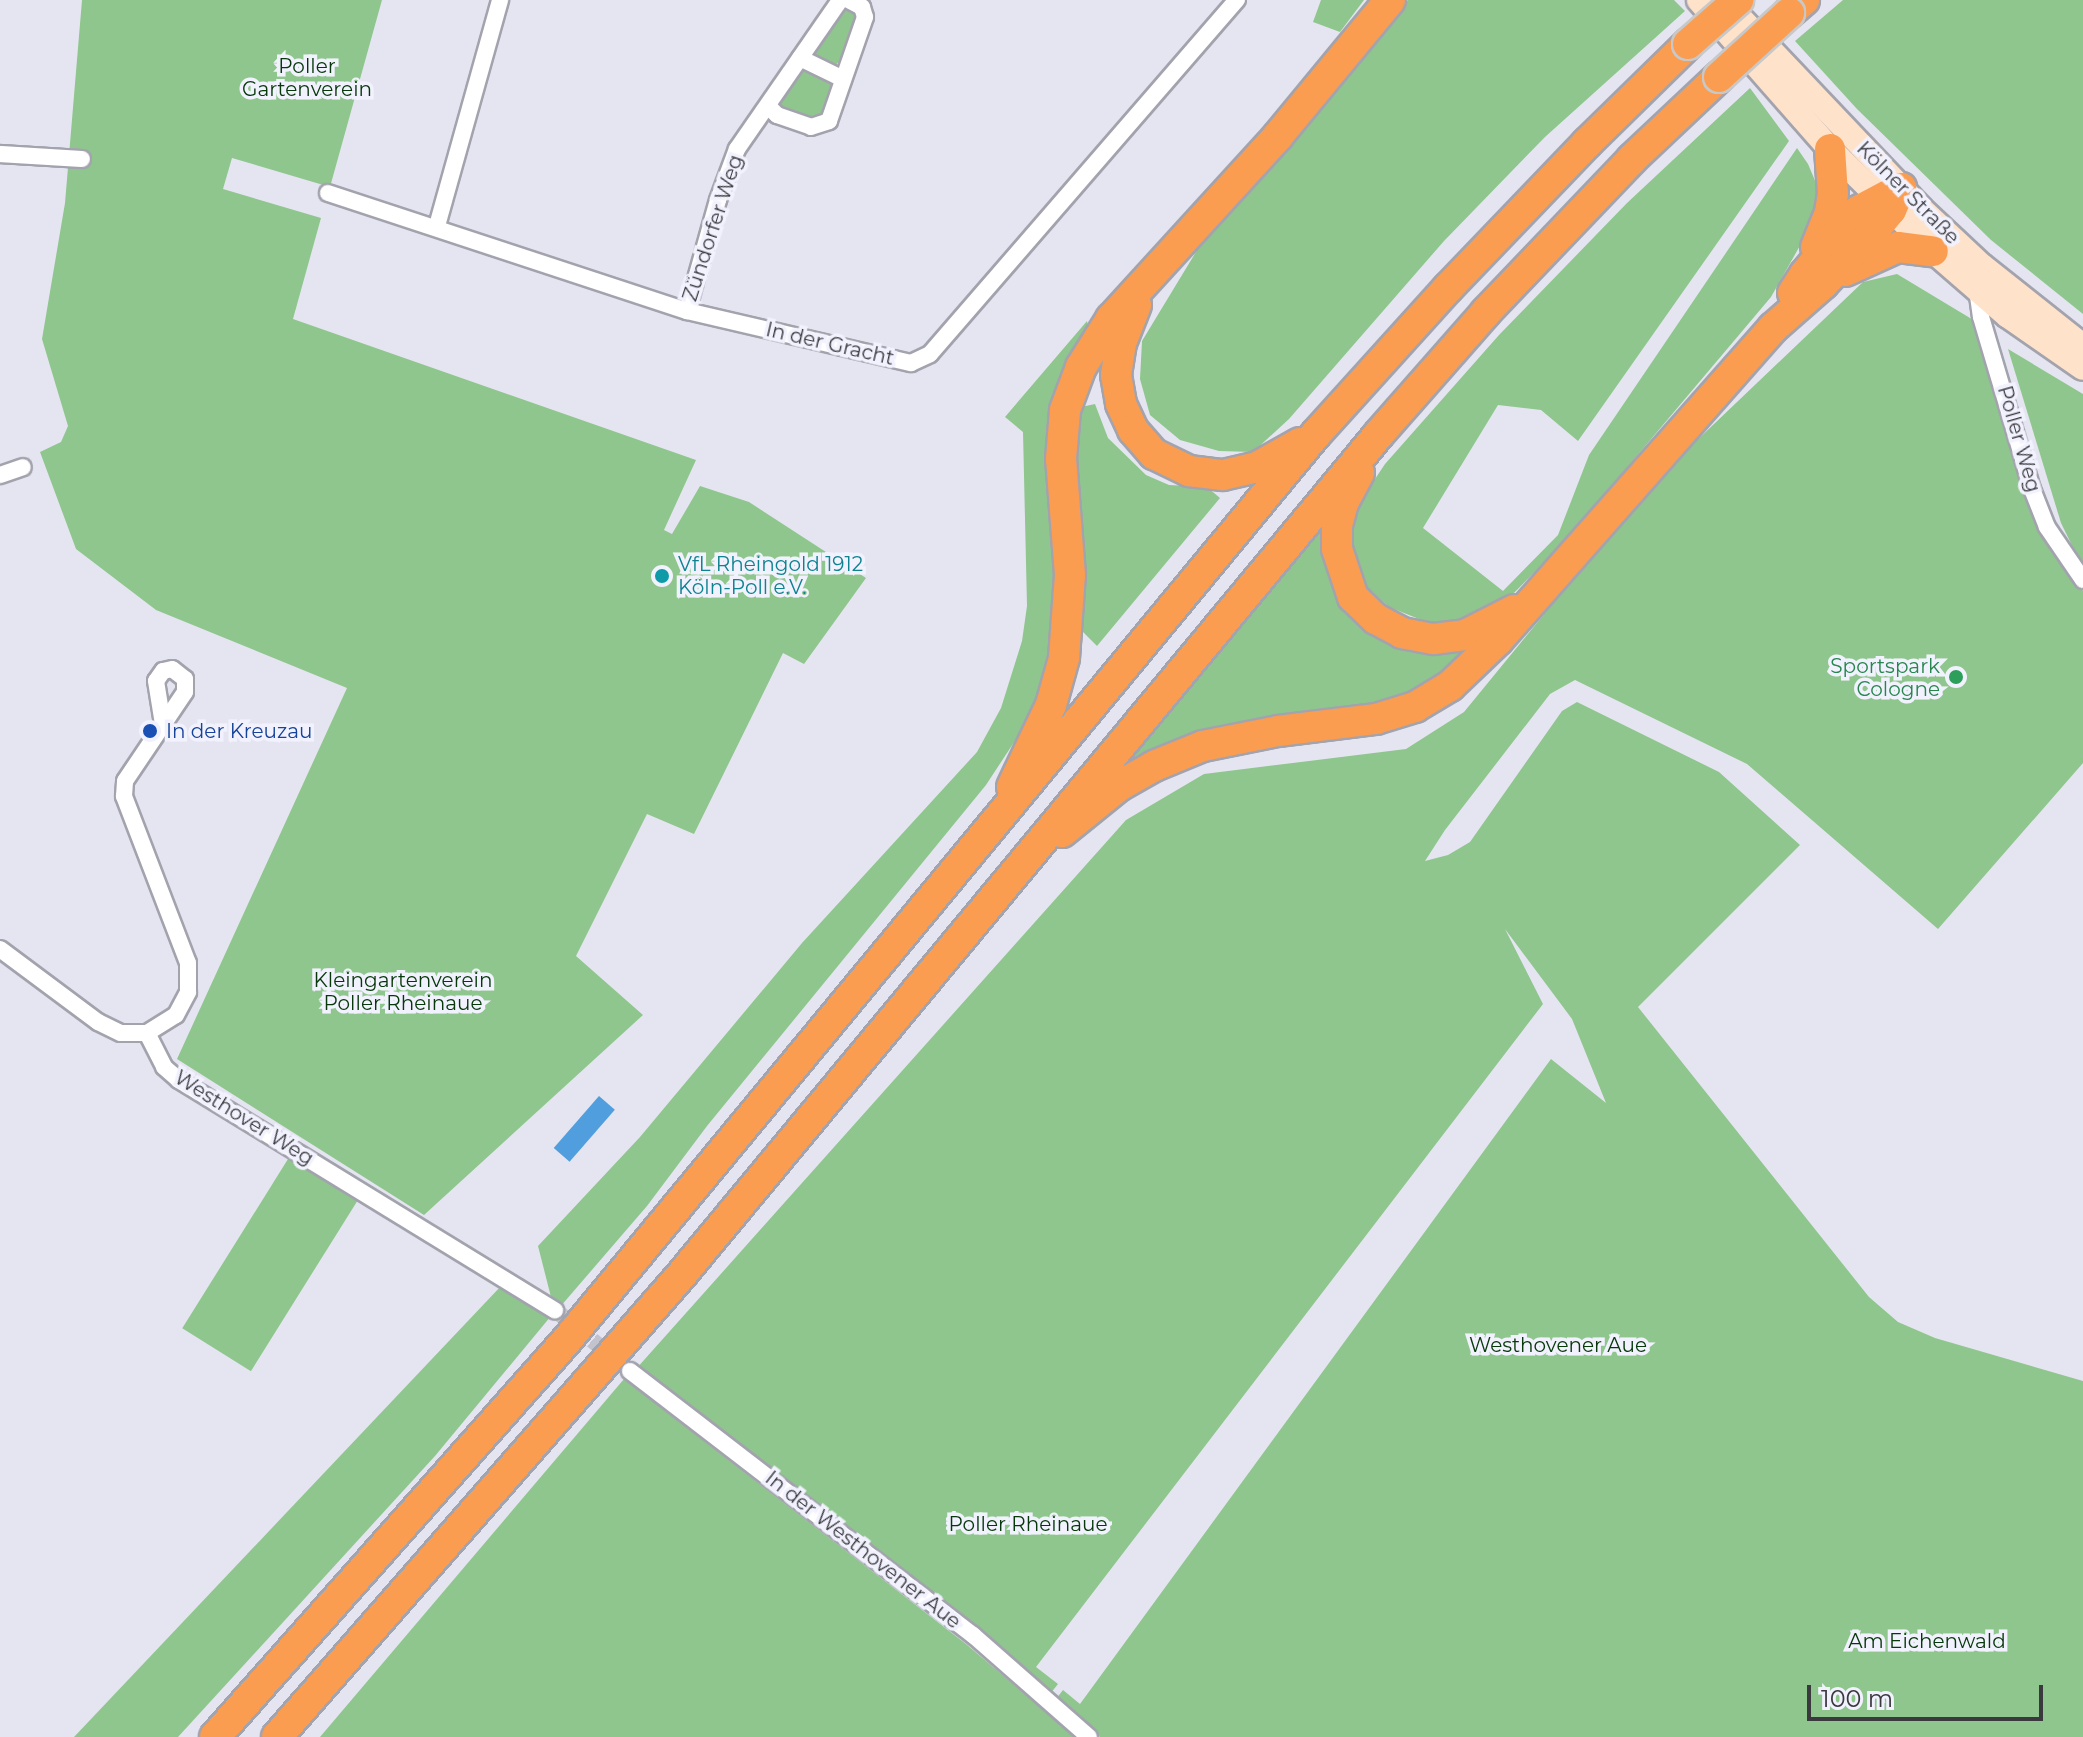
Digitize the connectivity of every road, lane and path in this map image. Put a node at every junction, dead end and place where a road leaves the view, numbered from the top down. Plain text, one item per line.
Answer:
1 (500, 0) edge
2 (840, 0) edge
3 (848, 0) edge
4 (1237, 0) edge
5 (1390, 0) edge
6 (1699, 0) edge
7 (1723, 0) edge
8 (1796, 7) edge
9 (1741, 12) edge
10 (800, 58) junction
11 (843, 79) junction
12 (768, 106) junction
13 (1830, 149) junction
14 (0, 154) edge
15 (82, 159) dead end
16 (328, 193) dead end
17 (1890, 199) junction
18 (437, 226) junction
19 (1933, 251) junction
20 (1814, 279) junction
21 (1143, 287) junction
22 (1977, 289) junction
23 (687, 311) junction
24 (2083, 346) edge
25 (2083, 368) edge
26 (1316, 434) junction
27 (1379, 434) junction
28 (23, 467) dead end
29 (0, 475) edge
30 (2083, 580) edge
31 (1530, 601) junction
32 (163, 724) dead end
33 (990, 832) junction
34 (1011, 874) junction
35 (0, 949) edge
36 (147, 1033) junction
37 (555, 1310) tunnel mouth
38 (630, 1371) tunnel mouth
39 (215, 1737) edge
40 (277, 1737) edge
41 (1089, 1737) edge

1 - 18 street
2 - 10 street, Zündorfer Weg
3 - 11 street
4 - 23 street, In der Gracht
5 - 21 highway
6 - 13 main road, Kölner Straße
7 - 9 main road, Kölner Straße
8 - 27 highway, bridge
9 - 17 main road, Kölner Straße
9 - 26 highway, bridge
10 - 11 street
10 - 12 street, Zündorfer Weg
11 - 12 street
12 - 23 street, Zündorfer Weg
13 - 17 main road, Kölner Straße
13 - 20 highway
14 - 15 street
16 - 18 street, In der Gracht
17 - 19 main road, Kölner Straße
17 - 20 highway
17 - 24 main road, Kölner Straße
18 - 23 street, In der Gracht
19 - 20 highway
19 - 22 main road, Kölner Straße
20 - 31 highway
21 - 26 highway
21 - 33 highway
22 - 25 main road, Kölner Straße
22 - 30 street, Poller Weg
26 - 33 highway
27 - 31 highway
27 - 34 highway
28 - 29 street
31 - 34 highway
32 - 36 street
33 - 39 highway
34 - 40 highway
35 - 36 street
36 - 37 street, Westhover Weg
38 - 41 street, In der Westhovener Aue

